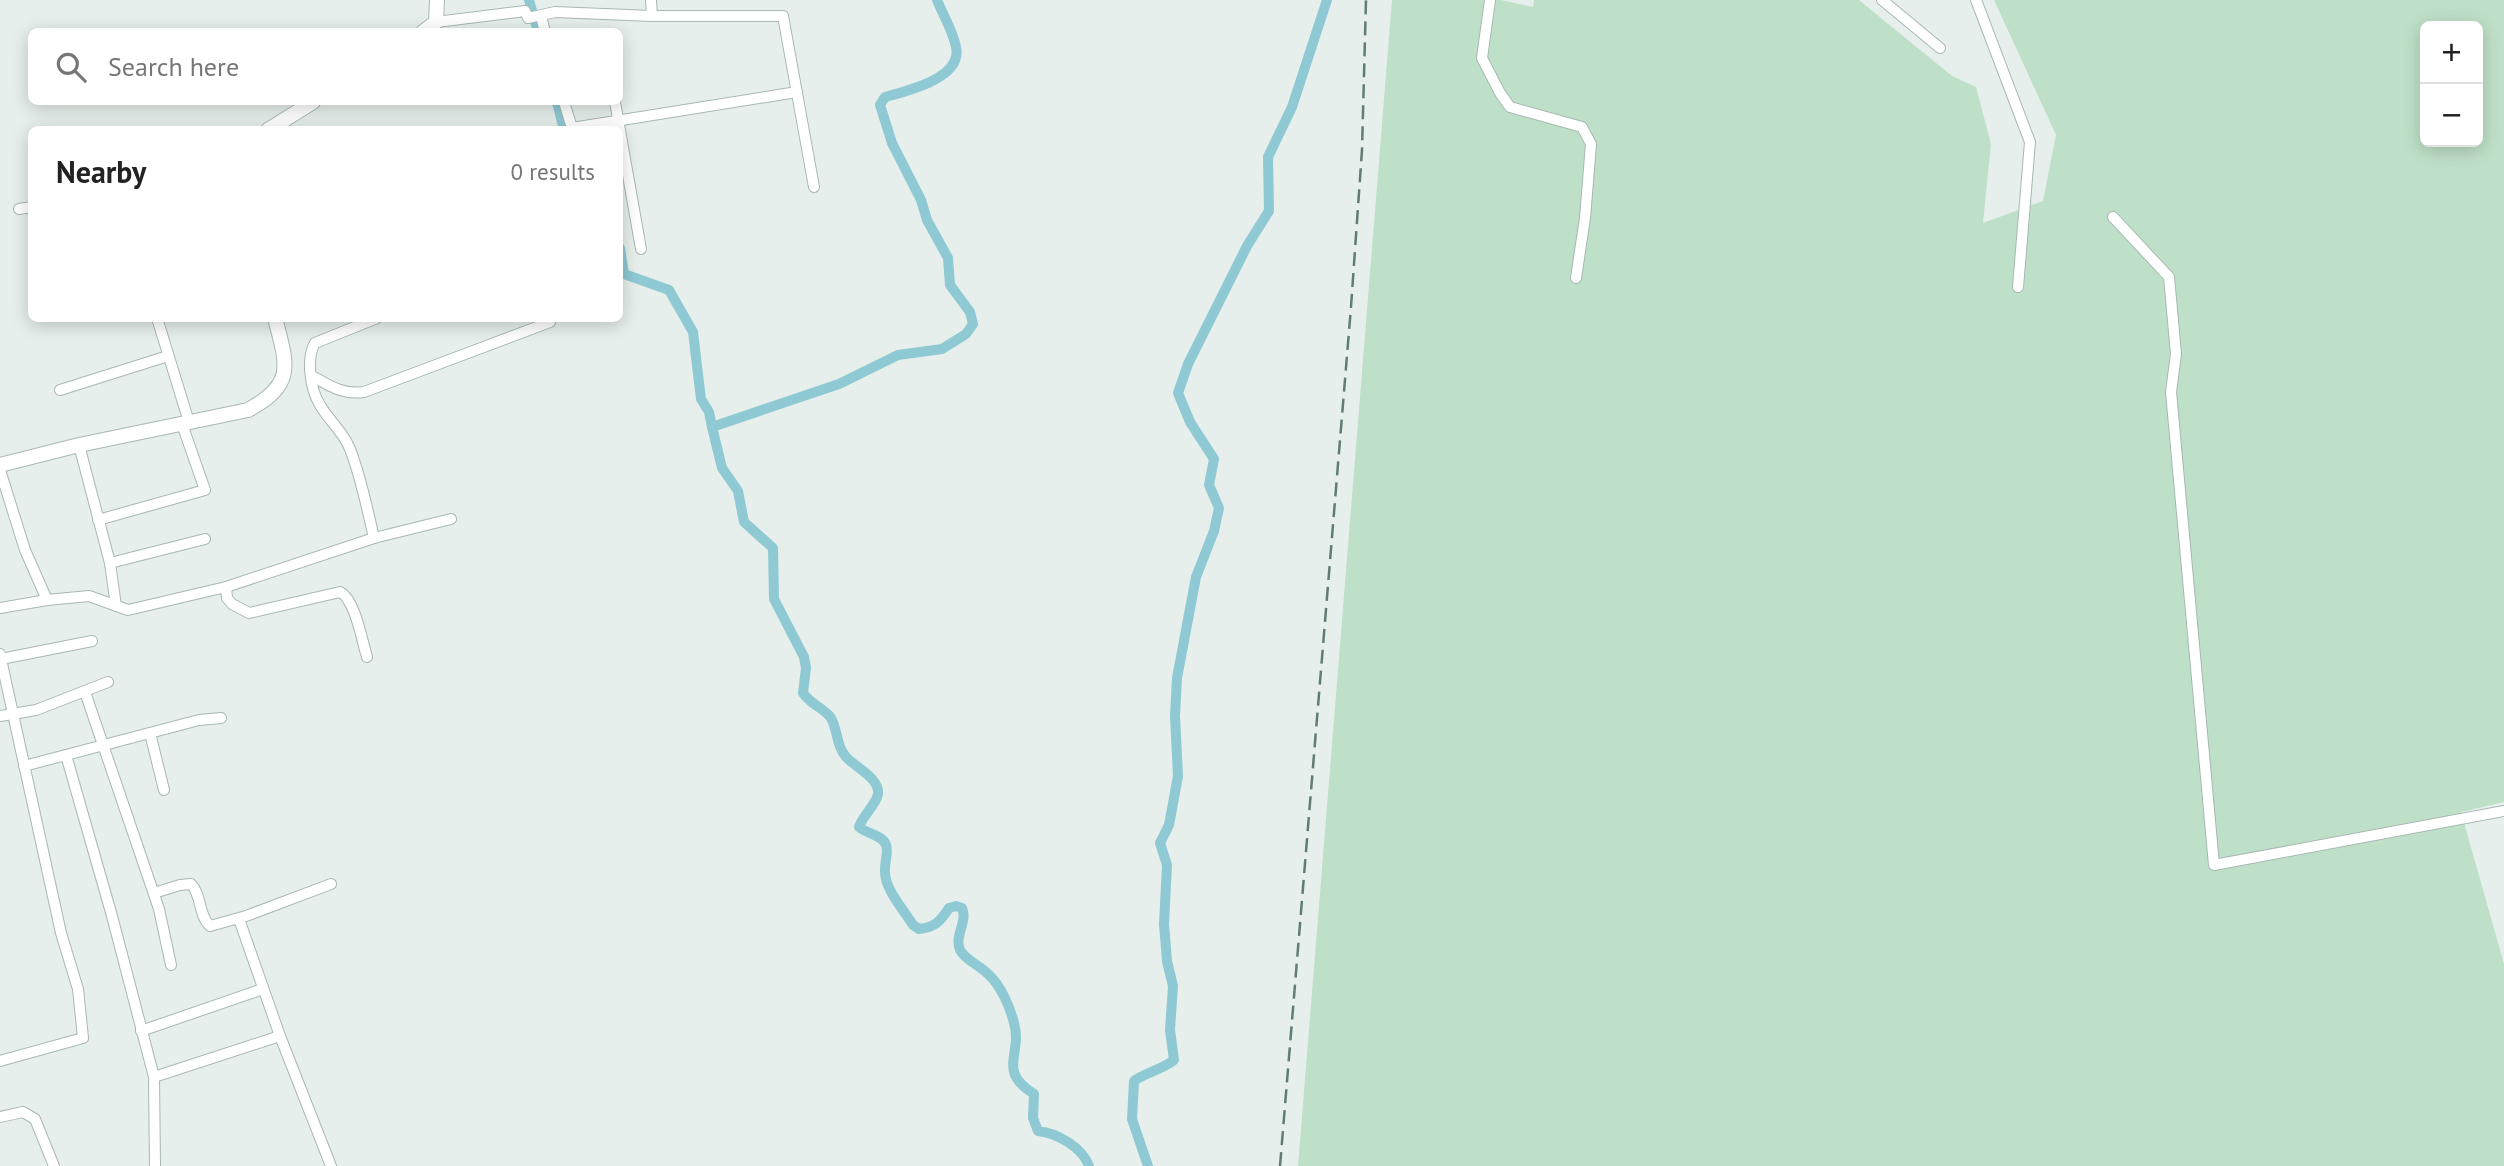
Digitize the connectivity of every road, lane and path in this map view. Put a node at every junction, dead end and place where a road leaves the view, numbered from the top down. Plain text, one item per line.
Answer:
1 (438, 0) edge
2 (651, 0) edge
3 (1490, 0) edge
4 (1882, 0) edge
5 (1976, 0) edge
6 (541, 16) junction
7 (652, 16) junction
8 (436, 22) junction
9 (428, 28) edge
10 (544, 28) edge
11 (1940, 48) dead end
12 (797, 92) junction
13 (308, 105) edge
14 (564, 105) edge
15 (616, 105) edge
16 (619, 121) junction
17 (274, 126) edge
18 (568, 126) edge
19 (587, 126) edge
20 (620, 126) edge
21 (623, 144) edge
22 (814, 187) dead end
23 (28, 208) edge
24 (19, 209) dead end
25 (2113, 217) dead end
26 (641, 249) dead end
27 (1576, 278) dead end
28 (2018, 287) dead end
29 (158, 322) edge
30 (276, 322) edge
31 (367, 322) edge
32 (550, 322) dead end
33 (168, 356) junction
34 (312, 376) junction
35 (60, 390) dead end
36 (186, 423) junction
37 (79, 445) junction
38 (0, 468) edge
39 (452, 519) dead end
40 (98, 520) junction
41 (374, 538) junction
42 (205, 539) dead end
43 (110, 563) junction
44 (226, 587) junction
45 (47, 600) junction
46 (116, 606) junction
47 (0, 608) edge
48 (92, 641) dead end
49 (0, 657) edge
50 (367, 657) dead end
51 (108, 682) dead end
52 (85, 692) junction
53 (13, 713) junction
54 (0, 716) edge
55 (221, 718) dead end
56 (150, 733) junction
57 (104, 745) junction
58 (66, 755) junction
59 (24, 766) junction
60 (164, 790) dead end
61 (2504, 811) edge
62 (331, 884) dead end
63 (154, 893) junction
64 (239, 919) junction
65 (172, 965) dead end
66 (263, 989) junction
67 (141, 1031) junction
68 (280, 1036) junction
69 (0, 1061) edge
70 (154, 1077) junction
71 (0, 1117) edge
72 (54, 1166) edge
73 (155, 1166) edge
74 (331, 1166) edge

1 - 8 street
2 - 7 street
3 - 27 street
4 - 11 street
5 - 28 street
6 - 7 street
6 - 8 street
6 - 10 street
7 - 12 street
8 - 9 street
12 - 16 street
12 - 22 street
13 - 17 street
14 - 18 street
15 - 16 street
16 - 19 street
16 - 20 street
21 - 26 street
23 - 24 street
25 - 61 street
29 - 33 street
30 - 36 street
31 - 34 street
32 - 34 street
33 - 35 street
33 - 36 street
34 - 41 street
36 - 37 street
36 - 40 street
37 - 38 street
37 - 40 street
38 - 45 street
39 - 41 street
40 - 43 street
41 - 44 street
42 - 43 street
43 - 46 street
44 - 46 street
44 - 50 street
45 - 46 street
45 - 47 street
48 - 49 street
49 - 53 street
51 - 52 street
52 - 53 street
52 - 57 street
53 - 54 street
53 - 59 street
55 - 56 street
56 - 57 street
56 - 60 street
57 - 58 street
57 - 63 street
58 - 59 street
58 - 67 street
59 - 69 street
62 - 64 street
63 - 64 street
63 - 65 street
64 - 66 street
66 - 67 street
66 - 68 street
67 - 70 street
68 - 70 street
68 - 74 street
70 - 73 street
71 - 72 street

